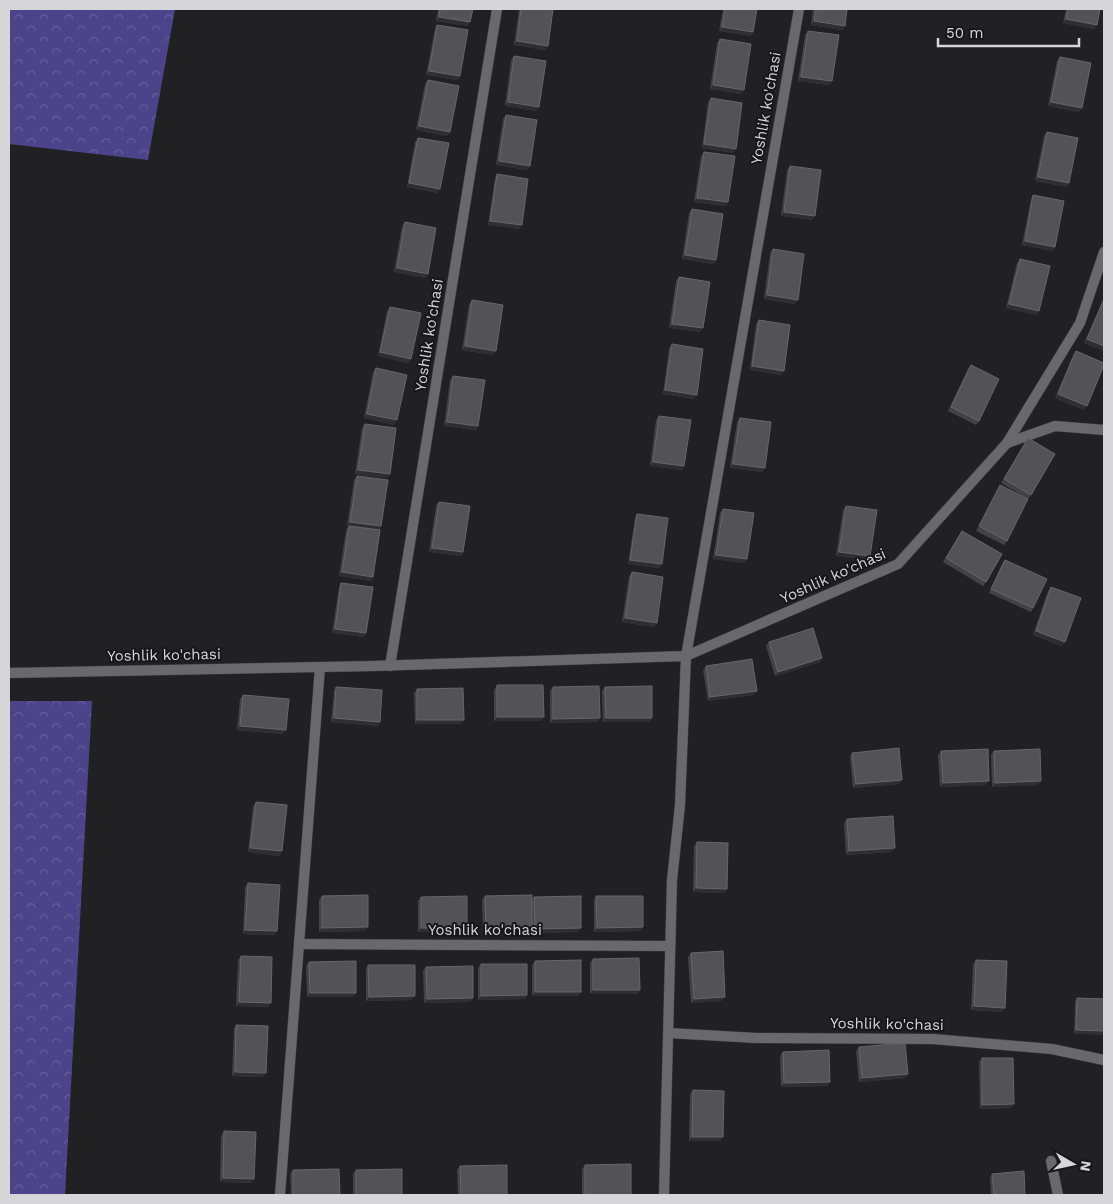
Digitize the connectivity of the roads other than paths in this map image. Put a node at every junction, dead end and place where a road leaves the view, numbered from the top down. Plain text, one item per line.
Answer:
1 (497, 9) edge
2 (799, 9) edge
3 (1104, 252) edge
4 (1104, 430) edge
5 (1007, 443) junction
6 (686, 656) junction
7 (390, 666) junction
8 (320, 667) junction
9 (9, 673) edge
10 (299, 944) junction
11 (670, 946) junction
12 (669, 1033) junction
13 (1104, 1060) edge
14 (1051, 1161) dead end
15 (280, 1195) edge
16 (664, 1195) edge
17 (1058, 1195) edge

1 - 7 street, Yoshlik ko'chasi
2 - 6 street, Yoshlik ko'chasi
3 - 5 street, Yoshlik ko'chasi
4 - 5 street, Yoshlik ko'chasi
5 - 6 street, Yoshlik ko'chasi
6 - 7 street, Yoshlik ko'chasi
6 - 11 street, Yoshlik ko'chasi
7 - 8 street, Yoshlik ko'chasi
8 - 9 street, Yoshlik ko'chasi
8 - 10 street
10 - 11 street, Yoshlik ko'chasi
10 - 15 street
11 - 12 street, Yoshlik ko'chasi
12 - 13 street, Yoshlik ko'chasi
12 - 16 street, Yoshlik ko'chasi
14 - 17 street

